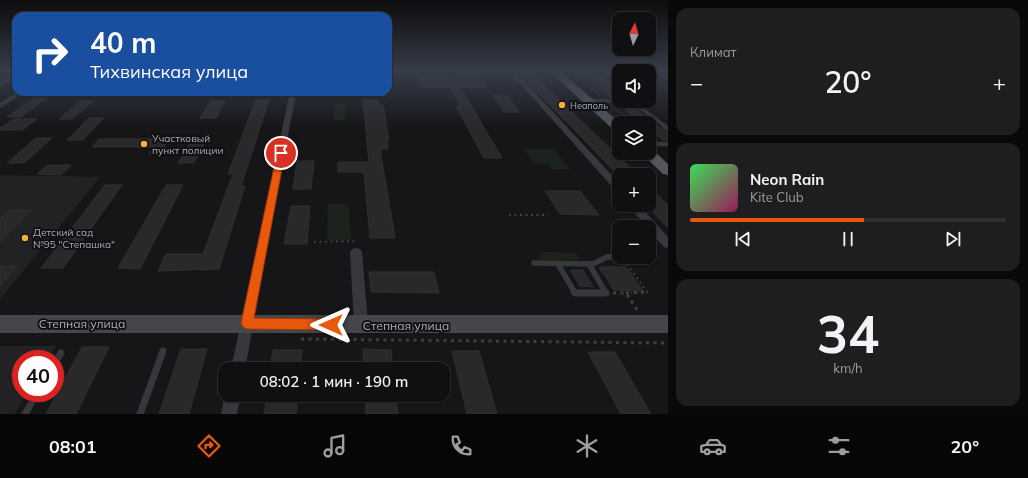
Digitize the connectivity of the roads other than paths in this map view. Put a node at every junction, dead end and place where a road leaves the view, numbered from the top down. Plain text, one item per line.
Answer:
1 (529, 89) edge
2 (575, 89) edge
3 (15, 96) edge
4 (292, 96) edge
5 (588, 101) junction
6 (612, 101) edge
7 (0, 106) edge
8 (640, 108) edge
9 (612, 122) edge
10 (668, 130) edge
11 (656, 144) edge
12 (668, 144) edge
13 (656, 160) edge
14 (668, 171) edge
15 (612, 181) edge
16 (639, 212) edge
17 (668, 244) edge
18 (356, 247) road end
19 (612, 257) edge
20 (534, 263) dead end
21 (558, 264) junction
22 (589, 264) junction
23 (247, 323) junction
24 (0, 324) edge
25 (361, 324) junction
26 (668, 324) edge
27 (164, 351) dead end
28 (239, 362) edge
29 (32, 402) edge
30 (231, 402) edge
31 (25, 414) edge
32 (140, 414) edge
33 (229, 414) edge

1 - 15 street
2 - 5 main road
3 - 7 street
4 - 23 street
5 - 6 lane
5 - 9 main road
8 - 10 lane
11 - 12 lane
13 - 14 main road
16 - 17 street
18 - 25 street
19 - 22 lane
20 - 21 lane
21 - 22 lane
21 - 22 lane
23 - 24 street, Степная улица
23 - 25 street, Степная улица
23 - 28 street
25 - 26 street, Степная улица
27 - 32 lane
29 - 31 lane
30 - 33 street

